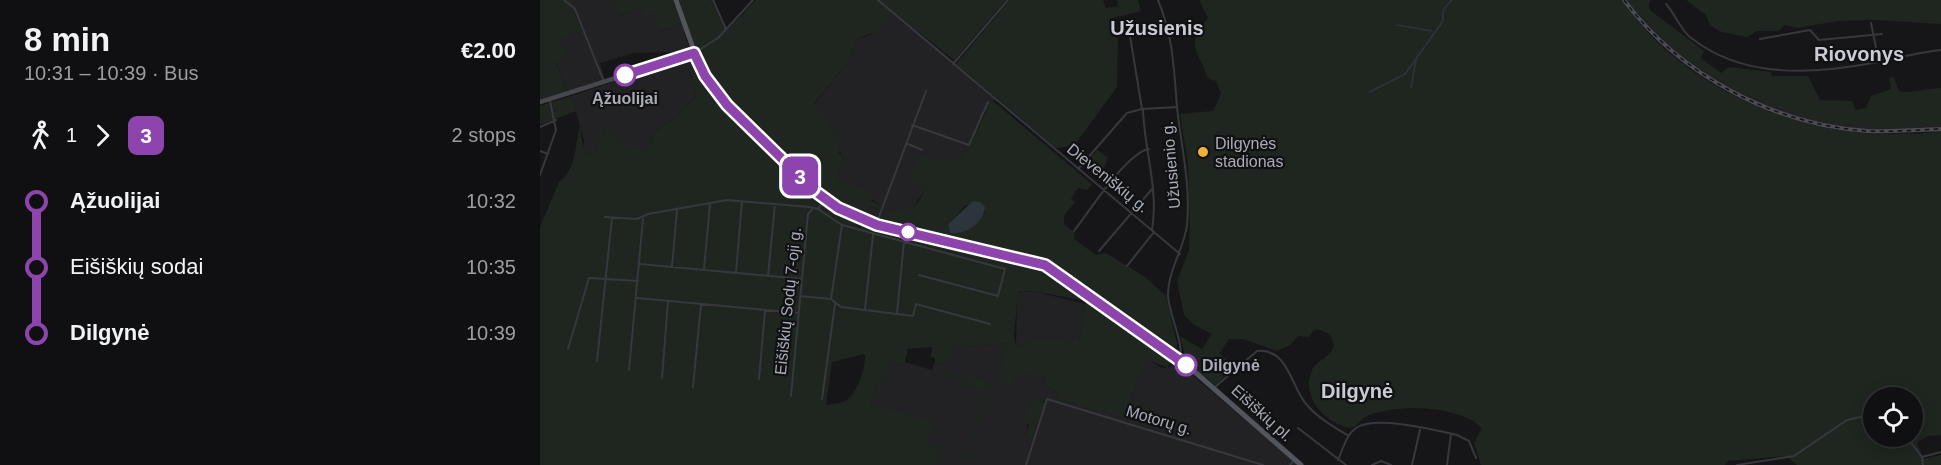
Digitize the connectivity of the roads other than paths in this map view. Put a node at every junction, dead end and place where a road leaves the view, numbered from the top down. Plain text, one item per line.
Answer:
1 (564, 0) edge
2 (676, 0) edge
3 (713, 0) edge
4 (753, 0) edge
5 (878, 0) edge
6 (1008, 0) edge
7 (1158, 0) edge
8 (1666, 4) dead end
9 (1871, 23) dead end
10 (726, 29) junction
11 (1882, 34) dead end
12 (1130, 36) dead end
13 (1874, 36) junction
14 (1760, 39) dead end
15 (1941, 50) edge
16 (694, 53) junction
17 (1879, 62) junction
18 (953, 64) junction
19 (604, 82) junction
20 (926, 91) dead end
21 (550, 100) junction
22 (540, 102) edge
23 (988, 102) dead end
24 (1177, 107) junction
25 (1142, 109) junction
26 (556, 120) junction
27 (912, 125) junction
28 (540, 127) edge
29 (906, 143) junction
30 (1149, 149) junction
31 (922, 150) dead end
32 (540, 151) edge
33 (548, 154) junction
34 (1077, 169) junction
35 (540, 175) edge
36 (1153, 188) junction
37 (1104, 192) junction
38 (825, 199) junction
39 (742, 201) junction
40 (710, 203) junction
41 (775, 204) junction
42 (818, 209) junction
43 (677, 210) junction
44 (812, 210) junction
45 (1131, 213) junction
46 (605, 217) dead end
47 (612, 218) junction
48 (643, 219) junction
49 (842, 225) junction
50 (877, 225) junction
51 (1074, 231) dead end
52 (1153, 231) junction
53 (873, 233) junction
54 (904, 242) junction
55 (1099, 251) dead end
56 (1180, 254) junction
57 (640, 264) junction
58 (1127, 266) dead end
59 (672, 267) junction
60 (704, 270) junction
61 (736, 272) junction
62 (919, 275) dead end
63 (768, 276) junction
64 (605, 277) junction
65 (802, 279) junction
66 (638, 281) junction
67 (800, 296) junction
68 (637, 298) junction
69 (831, 299) junction
70 (668, 301) junction
71 (701, 304) junction
72 (835, 304) junction
73 (865, 309) junction
74 (765, 310) junction
75 (799, 313) junction
76 (897, 313) junction
77 (990, 324) dead end
78 (568, 349) dead end
79 (597, 361) dead end
80 (1179, 361) junction
81 (629, 370) dead end
82 (662, 378) dead end
83 (759, 379) dead end
84 (693, 387) dead end
85 (1214, 388) junction
86 (790, 396) dead end
87 (822, 399) dead end
88 (1863, 416) edge
89 (1298, 428) dead end
90 (1420, 429) junction
91 (1451, 434) junction
92 (1349, 435) junction
93 (1914, 447) edge
94 (1941, 452) edge
95 (1922, 457) junction
96 (1476, 458) dead end
97 (1338, 460) junction
98 (1292, 462) edge
99 (1026, 465) edge
100 (1263, 465) edge
101 (1301, 465) edge
102 (1346, 465) edge
103 (1372, 465) edge
104 (1391, 465) edge
105 (1412, 465) edge
106 (1447, 465) edge
107 (1737, 465) edge
108 (1923, 465) edge

1 - 19 street
2 - 16 main road, Eišiškių pl.
3 - 10 street
4 - 10 street
5 - 18 street, Dieveniškių g.
6 - 18 street
7 - 24 street, Užusienio g.
8 - 17 street
9 - 13 street
10 - 16 street
11 - 13 street
12 - 25 street
13 - 14 street
13 - 17 street
15 - 17 street
16 - 19 main road
16 - 38 main road, Eišiškių pl.
18 - 34 street, Dieveniškių g.
19 - 21 main road
20 - 27 street
21 - 22 main road
21 - 26 street
23 - 27 street
24 - 25 street
24 - 56 street, Užusienio g.
25 - 30 street
25 - 34 street
26 - 28 street
26 - 33 street
27 - 29 street
29 - 31 street
29 - 50 street
30 - 36 street
30 - 37 street
32 - 33 street
33 - 35 street
34 - 37 street, Dieveniškių g.
36 - 45 street
36 - 52 street
37 - 45 street, Dieveniškių g.
37 - 51 street
38 - 42 street
38 - 50 main road, Eišiškių pl.
39 - 40 street
39 - 41 street
39 - 61 street
40 - 43 street
40 - 60 street
41 - 44 street
41 - 63 street
42 - 44 street
42 - 49 street
43 - 48 street
43 - 59 street
44 - 65 street, Eišiškių Sodų 7-oji g.
45 - 52 street, Dieveniškių g.
45 - 55 street
46 - 47 street
47 - 48 street
47 - 64 street
48 - 57 street
49 - 53 street
49 - 69 street
50 - 80 main road, Eišiškių pl.
52 - 56 street, Dieveniškių g.
52 - 58 street
53 - 54 street
53 - 73 street
54 - 62 street
54 - 76 street
56 - 80 street, Užusienio g.
57 - 59 street
57 - 66 street
59 - 60 street
60 - 61 street
61 - 63 street
63 - 65 street
64 - 66 street
64 - 78 street
64 - 79 street
65 - 67 street, Eišiškių Sodų 7-oji g.
66 - 68 street
67 - 69 street
67 - 75 street, Eišiškių Sodų 7-oji g.
68 - 70 street
68 - 81 street
69 - 72 street
70 - 71 street
70 - 82 street
71 - 74 street
71 - 84 street
72 - 73 street
72 - 87 street
73 - 76 street
74 - 75 street
74 - 83 street
75 - 86 street, Eišiškių Sodų 7-oji g.
76 - 77 street
80 - 85 main road, Eišiškių pl.
85 - 92 street
85 - 98 main road, Eišiškių pl.
88 - 107 street
89 - 97 street
90 - 91 street
90 - 92 street
90 - 105 street
91 - 96 street
91 - 106 street
92 - 97 street
93 - 95 street
94 - 95 street
95 - 108 street
97 - 102 street
98 - 101 main road, Eišiškių pl.
99 - 100 street, Motorų g.
103 - 104 street

